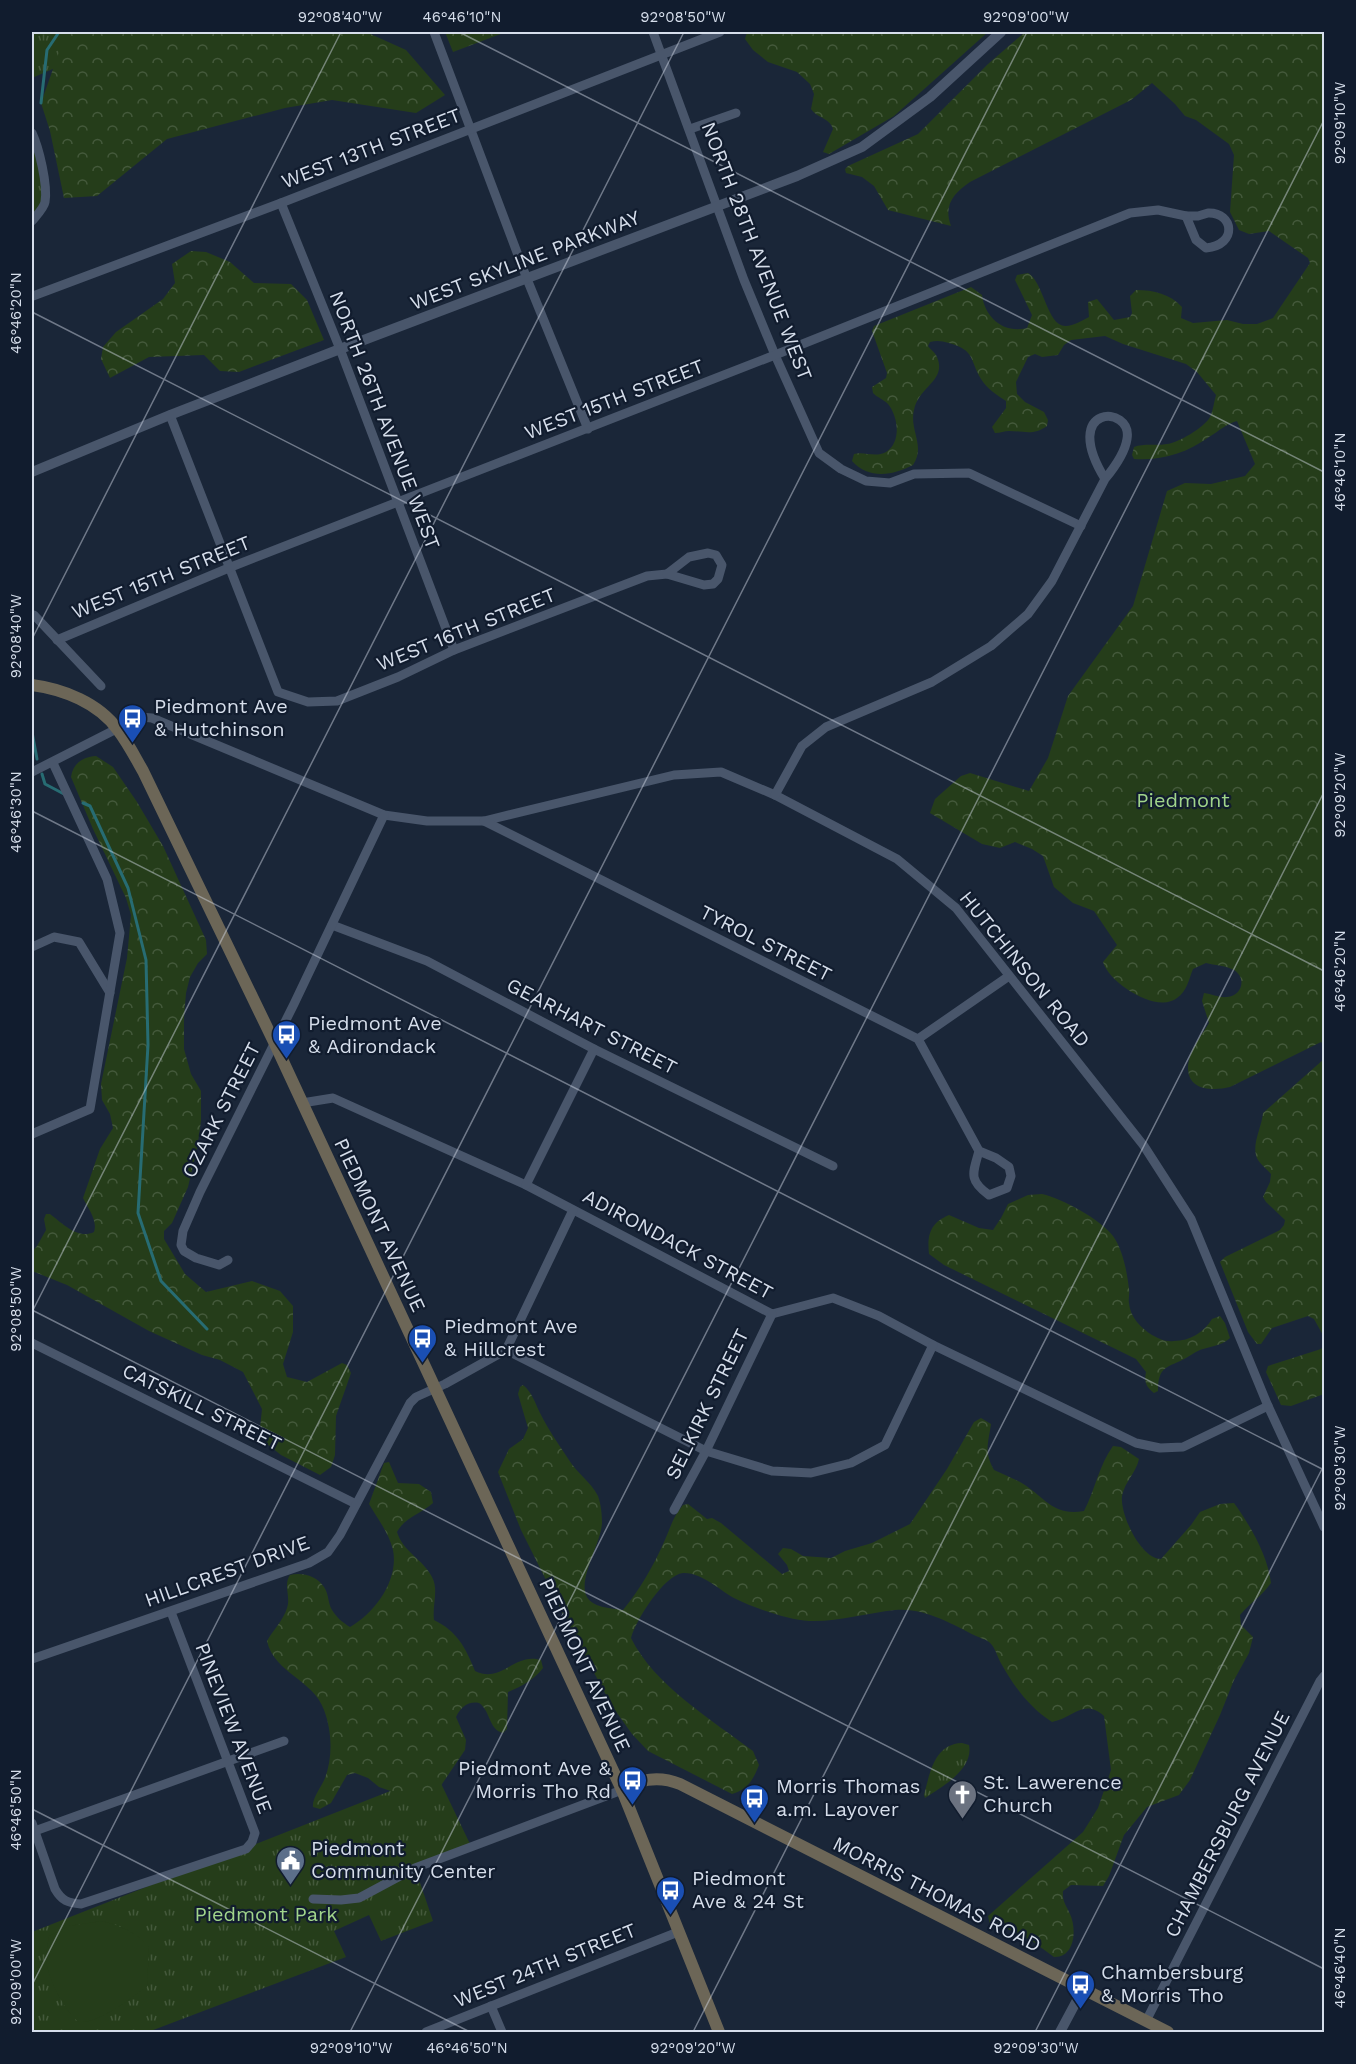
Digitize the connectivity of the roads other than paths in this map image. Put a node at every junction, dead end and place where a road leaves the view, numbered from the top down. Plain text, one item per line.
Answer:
1 (434, 32) edge
2 (653, 32) edge
3 (720, 32) edge
4 (1001, 32) edge
5 (662, 53) junction
6 (736, 113) dead end
7 (471, 128) junction
8 (690, 129) junction
9 (32, 133) edge
10 (281, 203) junction
11 (719, 206) junction
12 (1186, 216) junction
13 (32, 221) edge
14 (527, 279) junction
15 (32, 297) edge
16 (340, 348) junction
17 (775, 355) junction
18 (170, 415) junction
19 (588, 429) junction
20 (32, 472) edge
21 (1105, 479) junction
22 (398, 503) junction
23 (1081, 526) junction
24 (231, 567) junction
25 (667, 574) junction
26 (34, 615) dead end
27 (57, 640) junction
28 (454, 650) junction
29 (32, 685) edge
30 (101, 686) dead end
31 (117, 728) junction
32 (53, 763) junction
33 (32, 772) edge
34 (775, 795) junction
35 (384, 815) junction
36 (484, 821) junction
37 (332, 925) junction
38 (32, 947) edge
39 (1009, 976) junction
40 (110, 993) junction
41 (918, 1039) junction
42 (275, 1044) junction
43 (594, 1049) junction
44 (302, 1103) junction
45 (32, 1134) edge
46 (979, 1151) junction
47 (833, 1166) dead end
48 (526, 1185) junction
49 (573, 1210) junction
50 (228, 1260) dead end
51 (772, 1314) junction
52 (32, 1343) edge
53 (933, 1346) junction
54 (506, 1350) junction
55 (434, 1389) junction
56 (1268, 1406) junction
57 (706, 1451) junction
58 (356, 1504) junction
59 (674, 1510) dead end
60 (1324, 1527) edge
61 (171, 1612) junction
62 (32, 1659) edge
63 (1324, 1676) edge
64 (284, 1741) dead end
65 (229, 1762) junction
66 (622, 1790) junction
67 (32, 1828) edge
68 (313, 1899) dead end
69 (678, 1932) junction
70 (1083, 1989) junction
71 (492, 2006) junction
72 (1146, 2021) junction
73 (426, 2032) edge
74 (502, 2032) edge
75 (718, 2032) edge
76 (1060, 2032) edge
77 (1168, 2032) edge

1 - 7 street
2 - 5 street, NORTH 28TH AVENUE WEST
3 - 5 street, WEST 13TH STREET
4 - 11 street, WEST SKYLINE PARKWAY
5 - 7 street, WEST 13TH STREET
5 - 8 street, NORTH 28TH AVENUE WEST
6 - 8 street
7 - 10 street, WEST 13TH STREET
7 - 14 street
8 - 11 street, NORTH 28TH AVENUE WEST
9 - 13 street
10 - 15 street, WEST 13TH STREET
10 - 16 street, NORTH 26TH AVENUE WEST
11 - 14 street, WEST SKYLINE PARKWAY
11 - 17 street, NORTH 28TH AVENUE WEST
12 - 12 street, WEST 15TH STREET
12 - 17 street, WEST 15TH STREET
14 - 16 street, WEST SKYLINE PARKWAY
14 - 19 street
16 - 18 street, WEST SKYLINE PARKWAY
16 - 22 street, NORTH 26TH AVENUE WEST
17 - 19 street, WEST 15TH STREET
17 - 23 street, NORTH 28TH AVENUE WEST
18 - 20 street, WEST SKYLINE PARKWAY
18 - 24 street
19 - 22 street, WEST 15TH STREET
21 - 21 street
21 - 23 street
22 - 24 street, WEST 15TH STREET
22 - 28 street, NORTH 26TH AVENUE WEST
23 - 34 street
24 - 27 street, WEST 15TH STREET
24 - 28 street, WEST 16TH STREET
25 - 25 street, WEST 16TH STREET
25 - 28 street, WEST 16TH STREET
26 - 27 street
27 - 30 street
29 - 31 main road, PIEDMONT AVENUE
31 - 32 street, HUTCHINSON ROAD
31 - 35 street, HUTCHINSON ROAD
31 - 42 main road, PIEDMONT AVENUE
32 - 33 street, HUTCHINSON ROAD
32 - 40 street
34 - 36 street, HUTCHINSON ROAD
34 - 39 street, HUTCHINSON ROAD
35 - 36 street, HUTCHINSON ROAD
35 - 37 street, OZARK STREET
36 - 41 street, TYROL STREET
37 - 42 street, OZARK STREET
37 - 43 street, GEARHART STREET
38 - 40 street
39 - 41 street
39 - 56 street, HUTCHINSON ROAD
40 - 45 street
41 - 46 street
42 - 44 main road, PIEDMONT AVENUE
42 - 50 street, OZARK STREET
43 - 47 street, GEARHART STREET
43 - 48 street
44 - 48 street, ADIRONDACK STREET
44 - 55 main road, PIEDMONT AVENUE
46 - 46 street
48 - 49 street, ADIRONDACK STREET
49 - 51 street, ADIRONDACK STREET
49 - 54 street
51 - 53 street, ADIRONDACK STREET
51 - 57 street, SELKIRK STREET
52 - 58 street, CATSKILL STREET
53 - 56 street, ADIRONDACK STREET
53 - 57 street
54 - 55 street, HILLCREST DRIVE
54 - 57 street
55 - 58 street, HILLCREST DRIVE
55 - 66 main road, PIEDMONT AVENUE
56 - 60 street, HUTCHINSON ROAD
57 - 59 street, SELKIRK STREET
58 - 61 street, HILLCREST DRIVE
61 - 62 street, HILLCREST DRIVE
61 - 65 street, PINEVIEW AVENUE
63 - 72 street, CHAMBERSBURG AVENUE
64 - 65 street
65 - 67 street
65 - 67 street, PINEVIEW AVENUE
66 - 68 street
66 - 69 main road, PIEDMONT AVENUE
66 - 70 main road, MORRIS THOMAS ROAD
69 - 71 street, WEST 24TH STREET
69 - 75 main road, PIEDMONT AVENUE
70 - 72 main road, MORRIS THOMAS ROAD
70 - 76 street
71 - 73 street, WEST 24TH STREET
71 - 74 street
72 - 77 main road, MORRIS THOMAS ROAD

